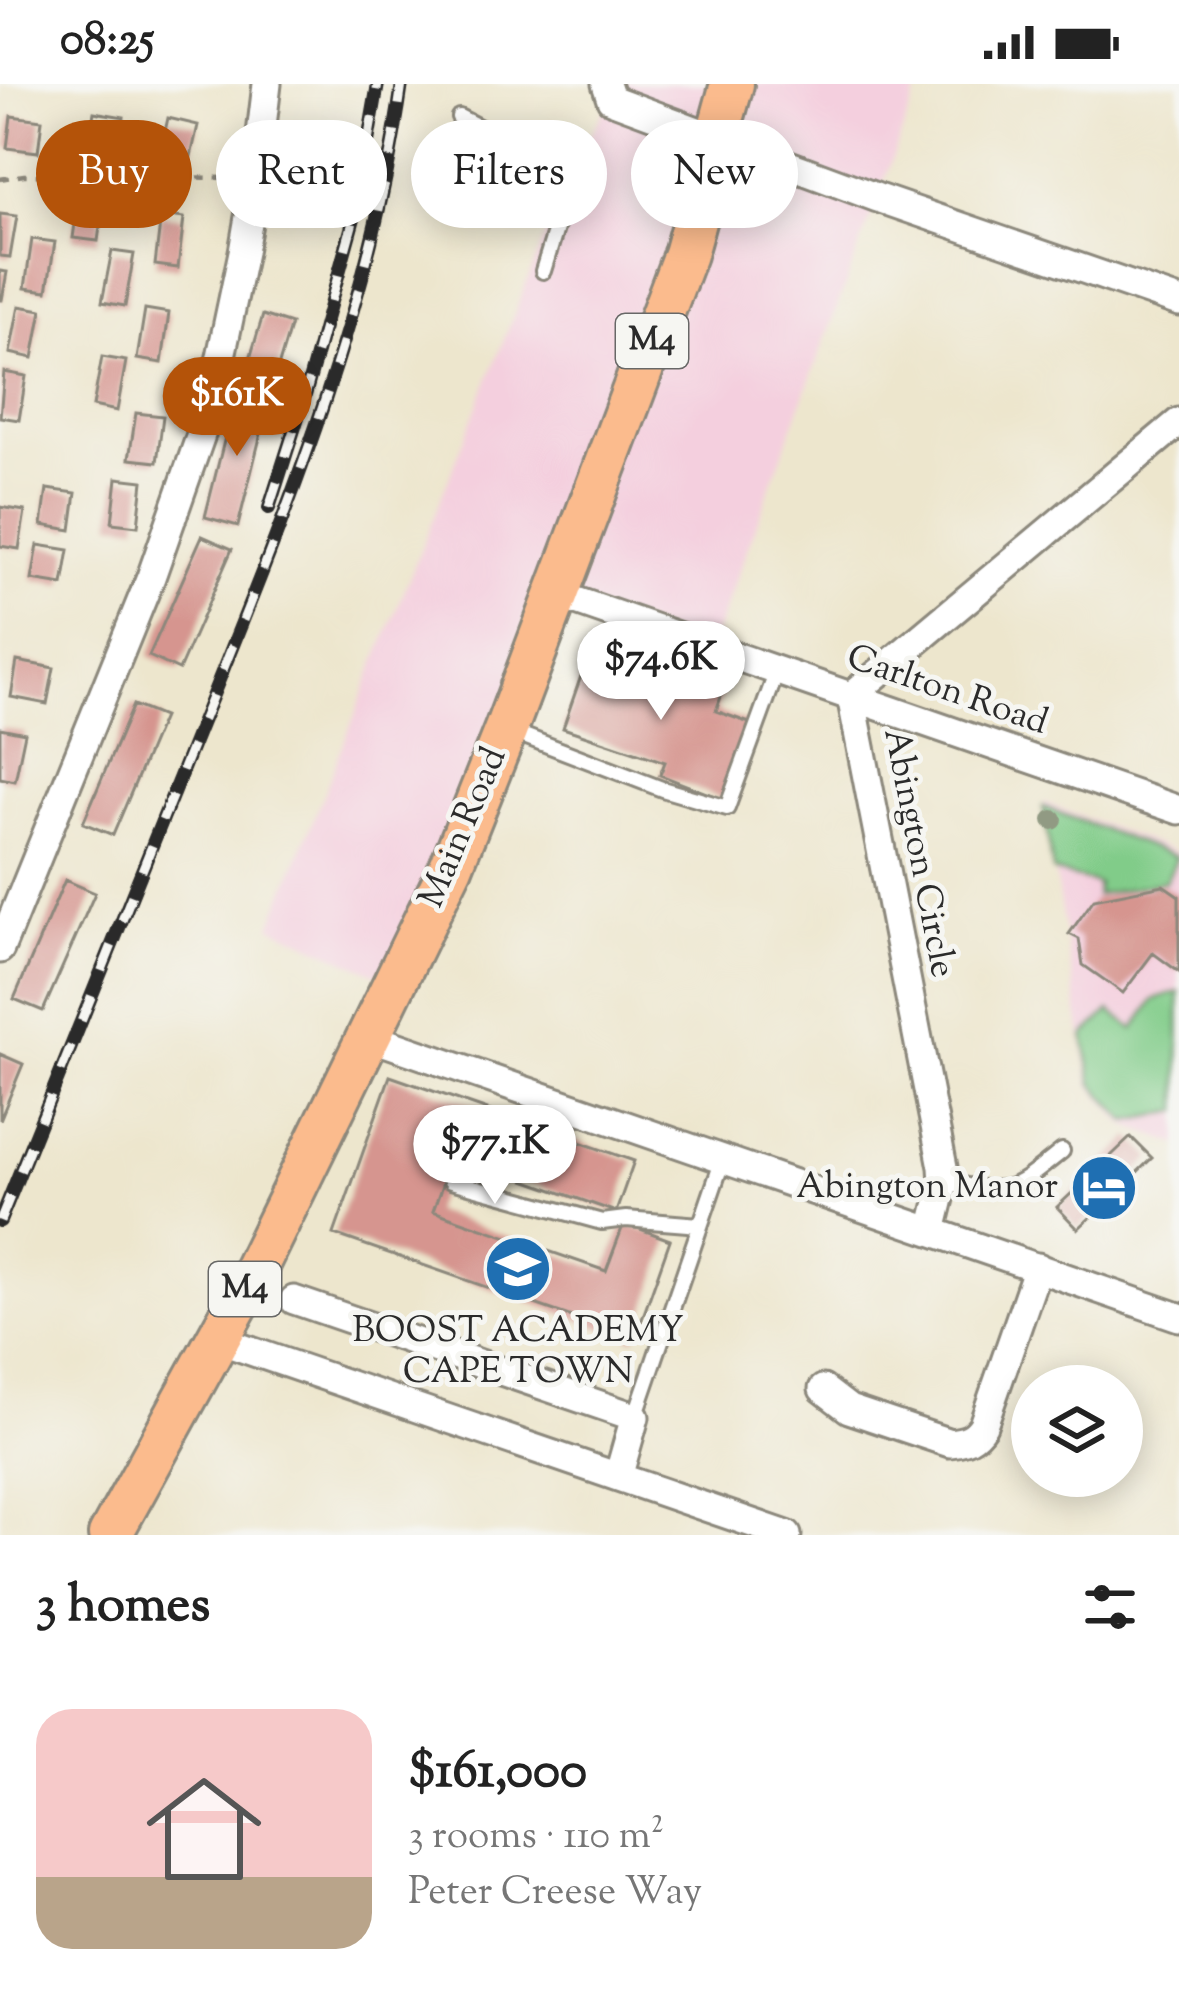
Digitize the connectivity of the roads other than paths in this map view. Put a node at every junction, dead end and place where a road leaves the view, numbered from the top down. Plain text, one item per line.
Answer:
1 (267, 84) edge
2 (606, 84) edge
3 (732, 84) edge
4 (459, 117) dead end
5 (665, 120) edge
6 (722, 120) edge
7 (798, 168) edge
8 (693, 228) edge
9 (543, 271) dead end
10 (1179, 302) edge
11 (1179, 422) edge
12 (556, 594) junction
13 (777, 670) junction
14 (851, 696) junction
15 (506, 729) junction
16 (1179, 810) edge
17 (0, 949) edge
18 (370, 1037) junction
19 (1062, 1151) dead end
20 (723, 1160) junction
21 (451, 1181) dead end
22 (944, 1182) junction
23 (700, 1225) junction
24 (932, 1231) junction
25 (1039, 1268) junction
26 (294, 1300) dead end
27 (1179, 1317) edge
28 (216, 1340) junction
29 (823, 1389) dead end
30 (634, 1418) junction
31 (618, 1477) junction
32 (110, 1535) edge
33 (787, 1535) edge

1 - 17 street
2 - 5 street
3 - 6 main road, Main Road / M4
4 - 9 lane
7 - 10 street
8 - 12 main road, Main Road / M4
11 - 14 street, Abington Circle
12 - 13 street, Carlton Road
12 - 15 main road, Main Road / M4
13 - 14 street, Carlton Road
13 - 15 lane
14 - 16 street, Carlton Road
14 - 22 street, Abington Circle
15 - 18 main road, Main Road / M4
18 - 20 street
18 - 28 main road, Main Road / M4
19 - 22 lane
20 - 23 lane
20 - 24 street
21 - 23 lane
22 - 24 street, Abington Circle
23 - 30 lane
24 - 25 street
25 - 27 street
25 - 29 street
26 - 30 street
28 - 31 street
28 - 32 main road, Main Road / M4
30 - 31 street
31 - 33 street

